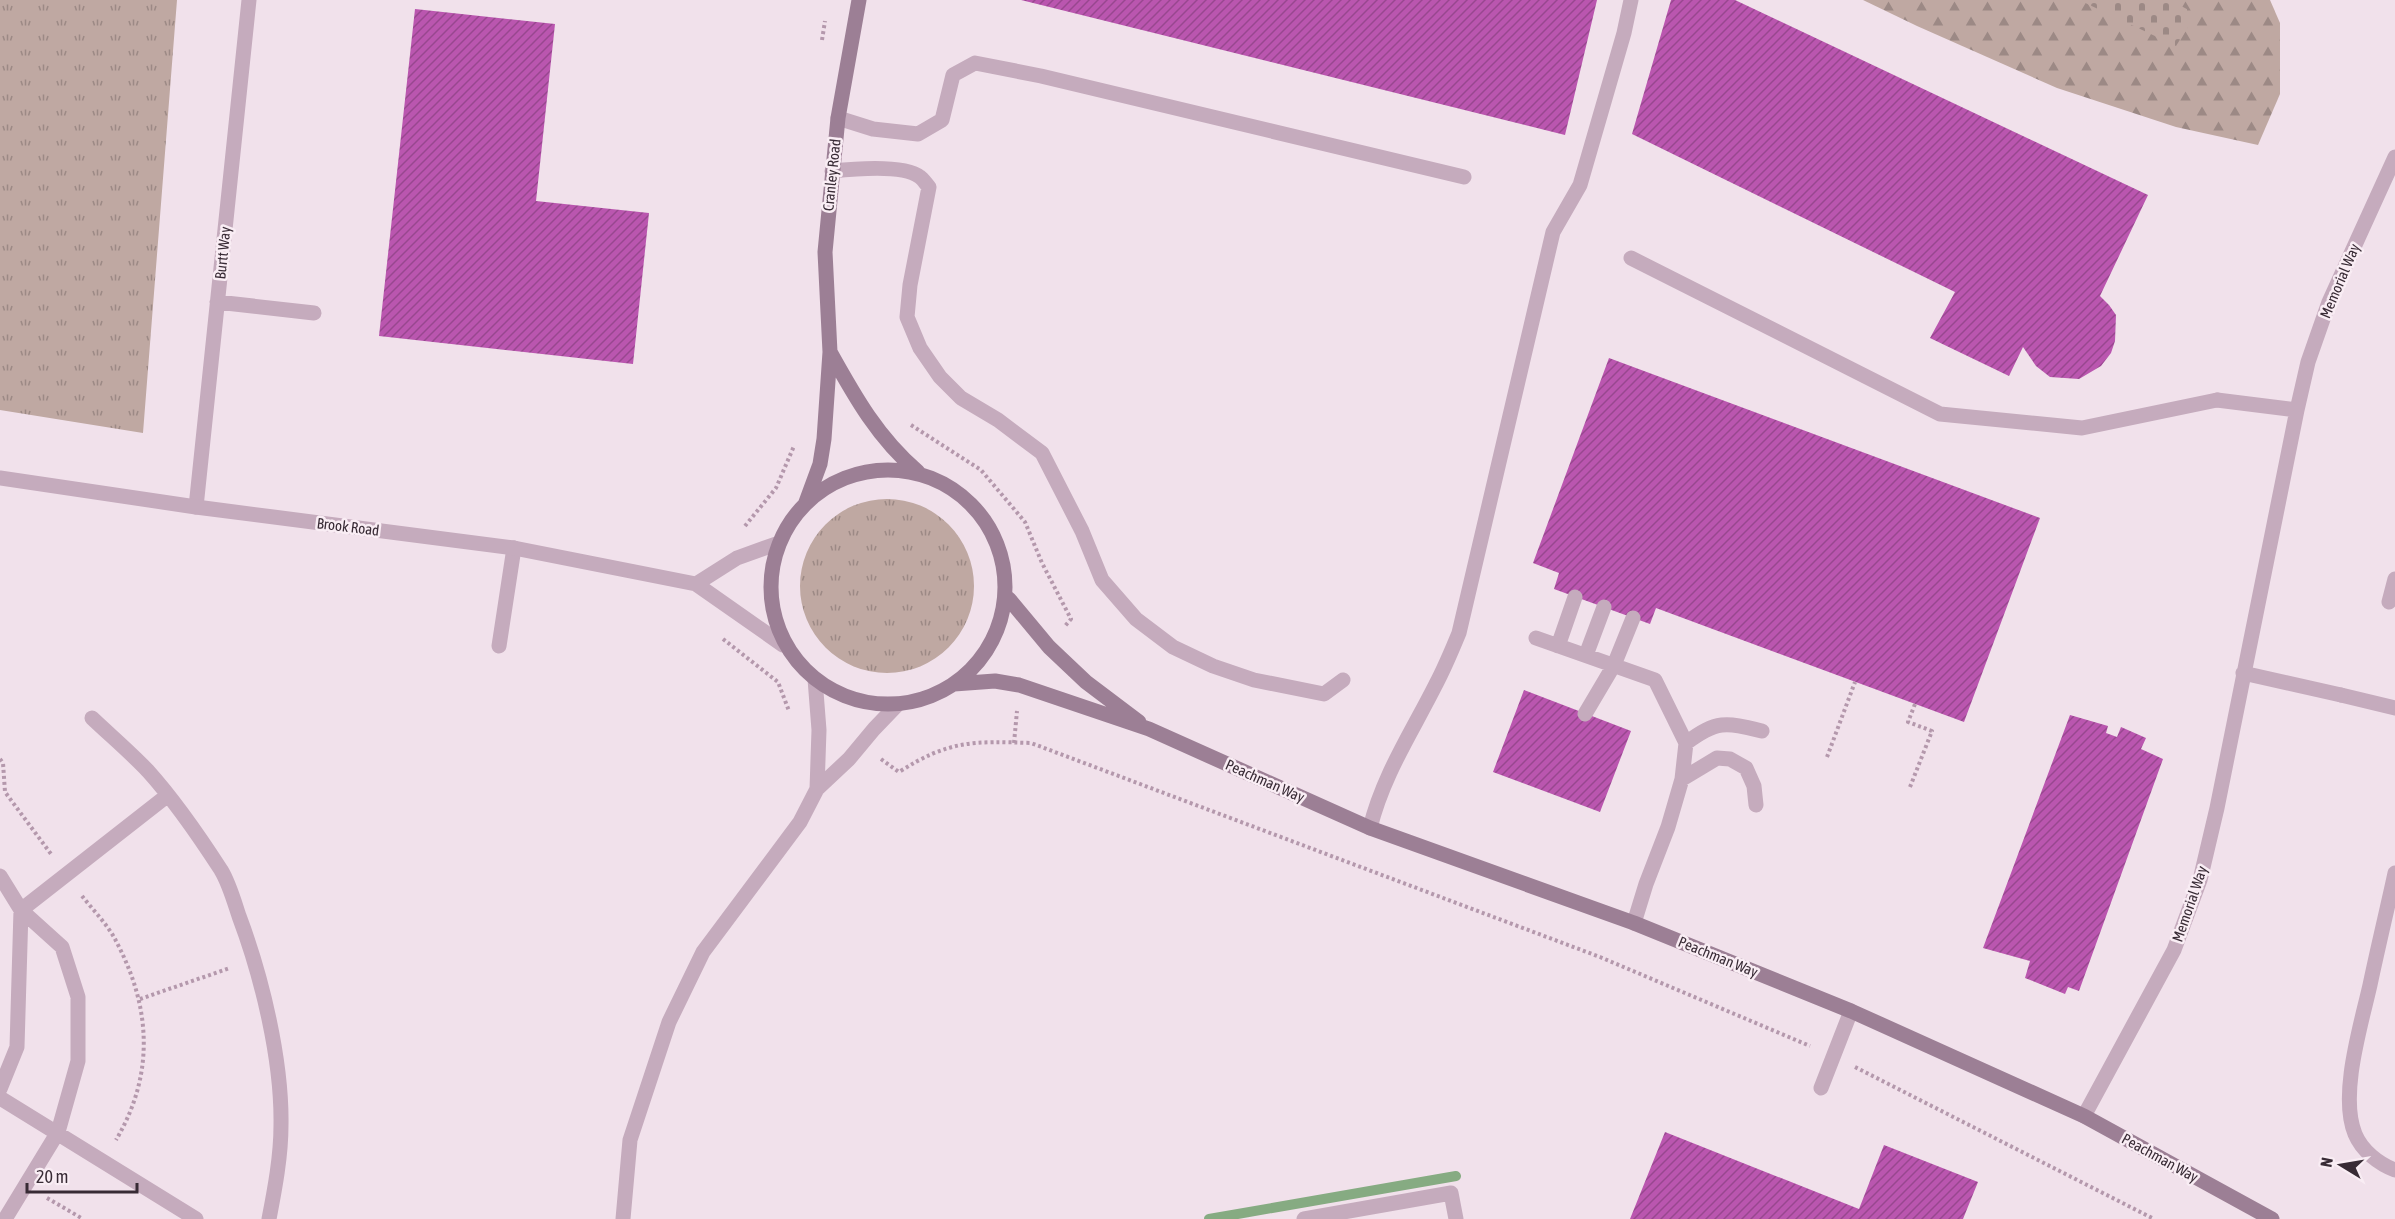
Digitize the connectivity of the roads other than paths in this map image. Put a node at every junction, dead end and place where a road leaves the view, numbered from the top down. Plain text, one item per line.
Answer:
1 (249, 0) edge
2 (859, 0) edge
3 (1631, 0) edge
4 (838, 118) junction
5 (2395, 157) edge
6 (832, 171) junction
7 (1464, 177) dead end
8 (1631, 258) dead end
9 (217, 302) junction
10 (314, 313) dead end
11 (830, 352) junction
12 (2297, 410) junction
13 (919, 472) junction
14 (0, 478) edge
15 (806, 502) junction
16 (196, 507) junction
17 (776, 544) junction
18 (514, 548) junction
19 (2395, 579) edge
20 (696, 584) junction
21 (1575, 597) dead end
22 (1009, 599) junction
23 (2389, 602) dead end
24 (1604, 608) dead end
25 (1633, 618) dead end
26 (1536, 638) dead end
27 (783, 645) junction
28 (499, 646) dead end
29 (1558, 646) junction
30 (1586, 655) junction
31 (1614, 665) junction
32 (2243, 673) junction
33 (815, 679) junction
34 (1343, 680) dead end
35 (954, 684) junction
36 (898, 704) junction
37 (2395, 708) edge
38 (1586, 714) dead end
39 (92, 718) dead end
40 (1149, 729) junction
41 (1762, 731) dead end
42 (1686, 743) junction
43 (1682, 779) junction
44 (817, 789) junction
45 (168, 795) junction
46 (1756, 805) dead end
47 (1370, 828) junction
48 (2395, 873) edge
49 (0, 876) edge
50 (21, 910) junction
51 (1634, 923) junction
52 (1851, 1011) junction
53 (1821, 1088) dead end
54 (0, 1089) edge
55 (0, 1098) edge
56 (2084, 1116) junction
57 (58, 1132) junction
58 (2395, 1170) edge
59 (5, 1219) edge
60 (196, 1219) edge
61 (269, 1219) edge
62 (624, 1219) edge
63 (1304, 1219) edge
64 (1456, 1219) edge
65 (2272, 1219) edge

1 - 9 street, Burtt Way
2 - 4 street, Cranley Road
3 - 47 street
4 - 6 street, Cranley Road
4 - 7 street
5 - 12 street, Memorial Way
6 - 11 street, Cranley Road
6 - 34 street
8 - 12 street
9 - 10 street
9 - 16 street, Burtt Way
11 - 13 street, Cranley Road
11 - 15 street, Cranley Road
12 - 32 street, Memorial Way
13 - 15 street, Peachman Way
13 - 22 street, Peachman Way
14 - 16 street, Brook Road
15 - 17 street, Peachman Way
16 - 18 street, Brook Road
17 - 20 street
17 - 27 street, Peachman Way
18 - 20 street, Brook Road
18 - 28 street
19 - 23 street
20 - 27 street, Brook Road
21 - 29 street
22 - 35 street, Peachman Way
22 - 40 street, Peachman Way
24 - 30 street
25 - 31 street
26 - 29 street
27 - 33 street, Peachman Way
29 - 30 street
30 - 31 street
31 - 38 street
31 - 42 street
32 - 37 street
32 - 56 street, Memorial Way
33 - 36 street, Peachman Way
33 - 44 street
35 - 36 street, Peachman Way
35 - 40 street, Peachman Way
36 - 44 street
39 - 45 street
40 - 47 street, Peachman Way
41 - 42 street
42 - 43 street
43 - 46 street
43 - 51 street
44 - 62 street
45 - 50 street
45 - 61 street
47 - 51 street, Peachman Way
48 - 58 street
49 - 50 street
50 - 54 street
50 - 57 street
51 - 52 street, Peachman Way
52 - 53 street
52 - 56 street, Peachman Way
55 - 57 street
56 - 65 street, Peachman Way
57 - 59 street
57 - 60 street
63 - 64 street

